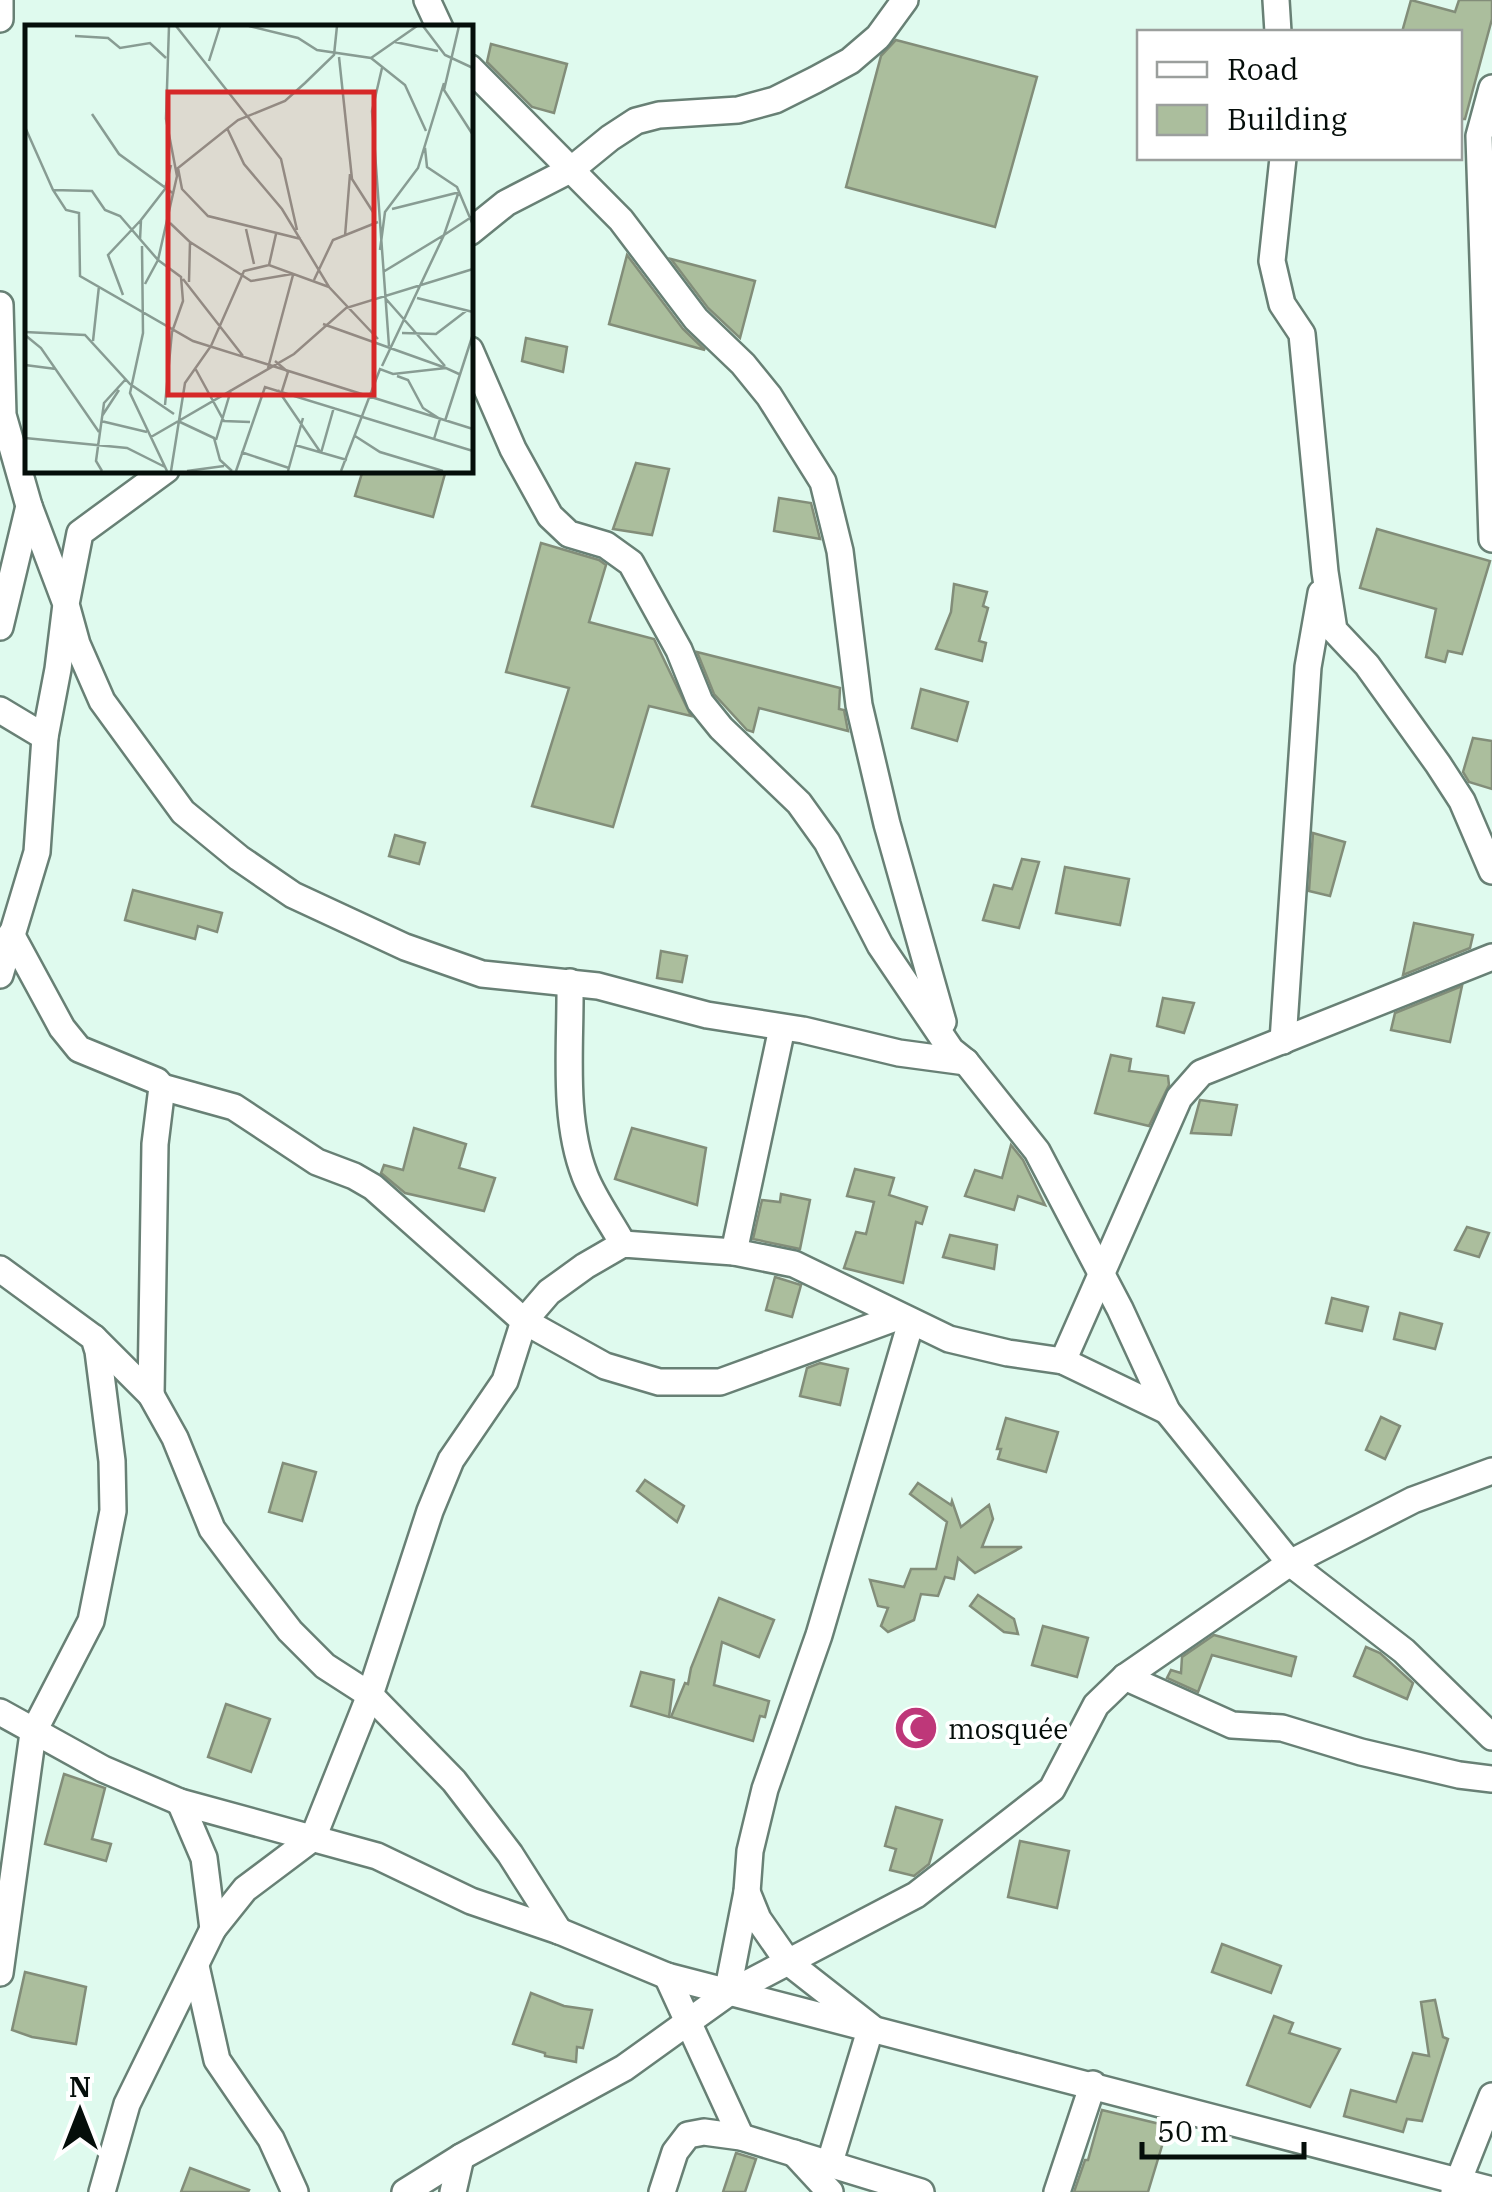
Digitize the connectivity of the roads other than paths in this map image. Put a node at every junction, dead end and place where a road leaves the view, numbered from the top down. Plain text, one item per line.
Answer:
1 (0, 0) edge
2 (427, 0) edge
3 (904, 0) edge
4 (1276, 0) edge
5 (0, 19) edge
6 (439, 25) edge
7 (1278, 30) edge
8 (472, 70) edge
9 (1492, 88) edge
10 (1283, 160) edge
11 (572, 170) junction
12 (472, 230) edge
13 (0, 306) edge
14 (472, 355) edge
15 (163, 472) edge
16 (29, 506) junction
17 (1492, 539) edge
18 (1325, 572) junction
19 (66, 604) junction
20 (0, 627) edge
21 (0, 710) edge
22 (44, 736) junction
23 (1492, 871) edge
24 (11, 934) junction
25 (1492, 957) edge
26 (0, 975) edge
27 (570, 982) junction
28 (782, 1028) junction
29 (1283, 1041) junction
30 (958, 1056) junction
31 (162, 1087) junction
32 (623, 1244) junction
33 (734, 1252) junction
34 (0, 1269) edge
35 (1100, 1272) junction
36 (905, 1320) junction
37 (524, 1322) junction
38 (94, 1338) junction
39 (1063, 1360) junction
40 (151, 1395) junction
41 (1167, 1411) junction
42 (1492, 1471) edge
43 (1290, 1563) junction
44 (1126, 1677) junction
45 (370, 1695) junction
46 (0, 1712) edge
47 (33, 1732) junction
48 (1492, 1737) edge
49 (1492, 1779) edge
50 (180, 1802) junction
51 (313, 1838) junction
52 (747, 1892) junction
53 (213, 1929) junction
54 (559, 1931) junction
55 (788, 1962) junction
56 (196, 1966) junction
57 (0, 1973) edge
58 (667, 1976) junction
59 (727, 1994) junction
60 (688, 2022) junction
61 (871, 2026) junction
62 (1093, 2084) junction
63 (720, 2092) junction
64 (1492, 2096) edge
65 (704, 2132) junction
66 (741, 2136) junction
67 (794, 2153) junction
68 (461, 2156) junction
69 (830, 2162) junction
70 (1456, 2186) edge
71 (1492, 2190) edge
72 (102, 2192) edge
73 (295, 2192) edge
74 (406, 2192) edge
75 (453, 2192) edge
76 (662, 2192) edge
77 (830, 2192) edge
78 (921, 2192) edge
79 (1057, 2192) edge

1 - 5 street
2 - 6 street
3 - 11 street
4 - 7 street
8 - 11 street
9 - 17 street
10 - 18 street
11 - 12 street
11 - 30 street
13 - 16 street
14 - 30 street
15 - 19 street
16 - 19 street
16 - 20 street
18 - 23 street
18 - 29 street
19 - 22 street
19 - 27 street
21 - 22 street
22 - 24 street
24 - 26 street
24 - 31 street
25 - 29 street
27 - 28 street
27 - 32 street
28 - 30 street
28 - 33 street
29 - 35 street
30 - 35 street
31 - 37 street
31 - 40 street
32 - 33 street
32 - 37 street
33 - 36 street
34 - 38 street
35 - 39 street
35 - 41 street
36 - 37 street
36 - 39 street
36 - 52 street
37 - 45 street
38 - 40 street
38 - 47 street
39 - 41 street
40 - 45 street
41 - 43 street
42 - 43 street
43 - 44 street
43 - 48 street
44 - 49 street
44 - 55 street
45 - 51 street
45 - 54 street
46 - 47 street
47 - 50 street
47 - 57 street
50 - 51 street
50 - 53 street
51 - 53 street
51 - 54 street
52 - 55 street
52 - 59 street
53 - 56 street
54 - 58 street
55 - 59 street
55 - 61 street
56 - 72 street
56 - 73 street
58 - 59 street
58 - 60 street
59 - 60 street
59 - 61 street
60 - 63 street
60 - 68 street
61 - 62 street
61 - 69 street
62 - 70 street
62 - 79 street
63 - 65 street
63 - 66 street
64 - 70 street
65 - 66 street
65 - 76 street
66 - 67 street
67 - 69 street
67 - 77 street
68 - 74 street
68 - 75 street
69 - 78 street
70 - 71 street

